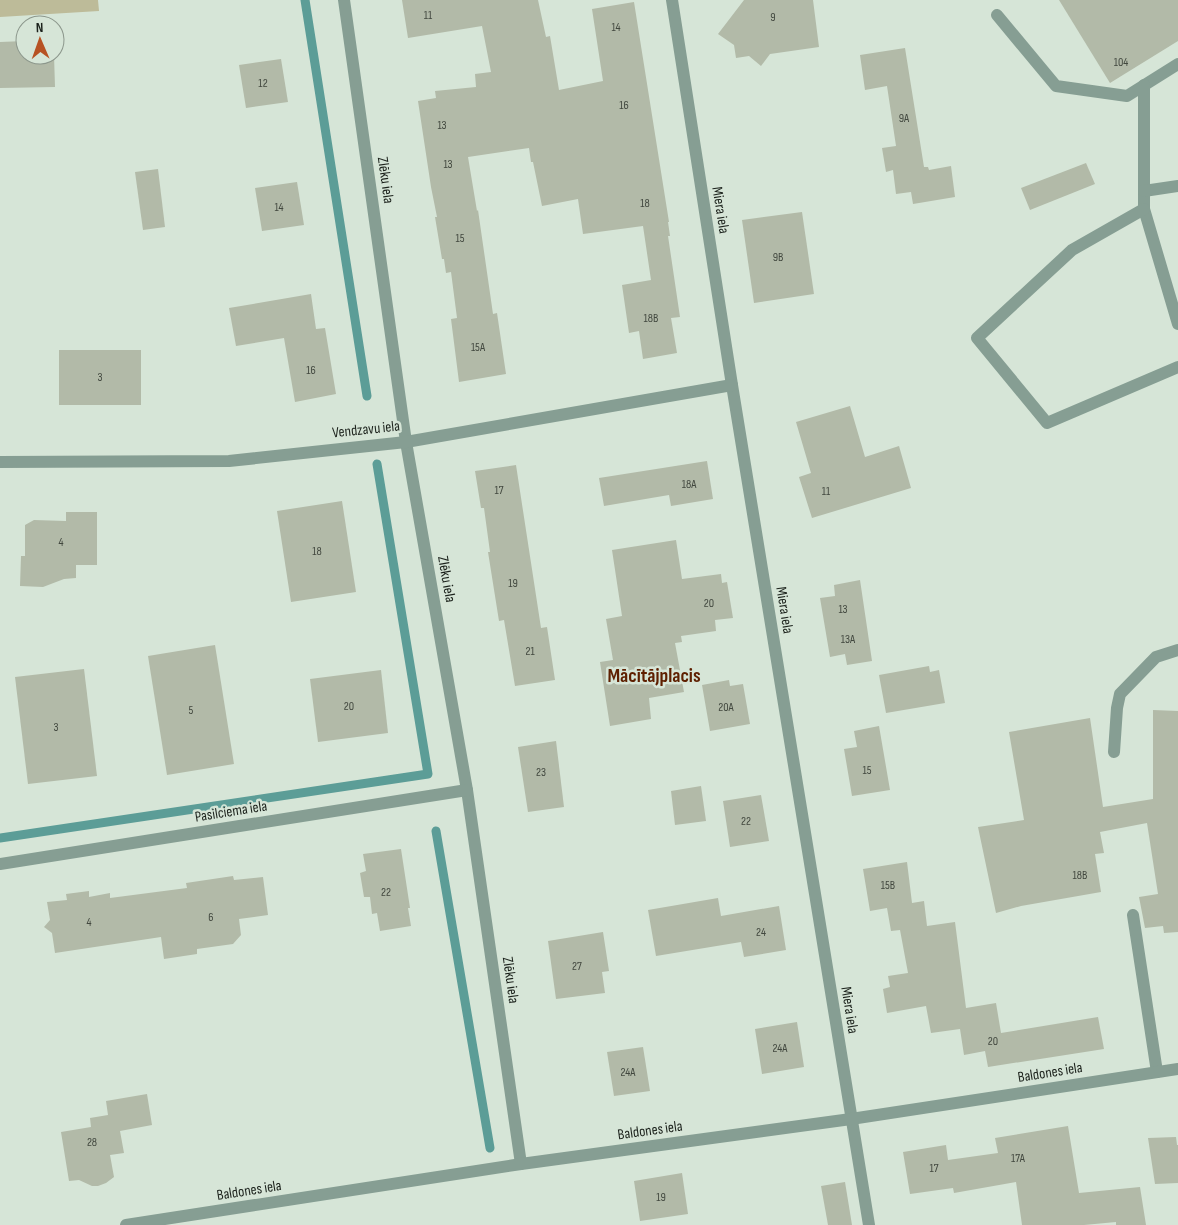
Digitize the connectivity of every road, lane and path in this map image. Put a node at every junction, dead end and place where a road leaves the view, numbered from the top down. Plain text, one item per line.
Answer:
1 (344, 0) edge
2 (672, 0) edge
3 (996, 15) dead end
4 (1178, 64) edge
5 (1144, 85) junction
6 (1178, 186) edge
7 (1144, 191) junction
8 (1144, 209) junction
9 (1178, 324) edge
10 (1178, 367) edge
11 (732, 385) junction
12 (406, 442) junction
13 (0, 462) edge
14 (1178, 650) edge
15 (1114, 752) dead end
16 (466, 790) junction
17 (0, 864) edge
18 (1132, 915) dead end
19 (1178, 1069) edge
20 (1157, 1072) junction
21 (851, 1119) junction
22 (521, 1164) junction
23 (126, 1225) edge
24 (869, 1225) edge

1 - 12 street, Zlēku iela
2 - 11 street, Miera iela
3 - 5 street
4 - 5 street
5 - 7 street
6 - 7 street
7 - 8 street
8 - 9 street
8 - 10 street
11 - 12 street, Vendzavu iela
11 - 21 street, Miera iela
12 - 13 street, Vendzavu iela
12 - 16 street, Zlēku iela
14 - 15 street
16 - 17 street, Pasilciema iela
16 - 22 street, Zlēku iela
18 - 20 street
19 - 20 street, Baldones iela
20 - 21 street, Baldones iela
21 - 22 street, Baldones iela
21 - 24 street, Miera iela
22 - 23 street, Baldones iela

